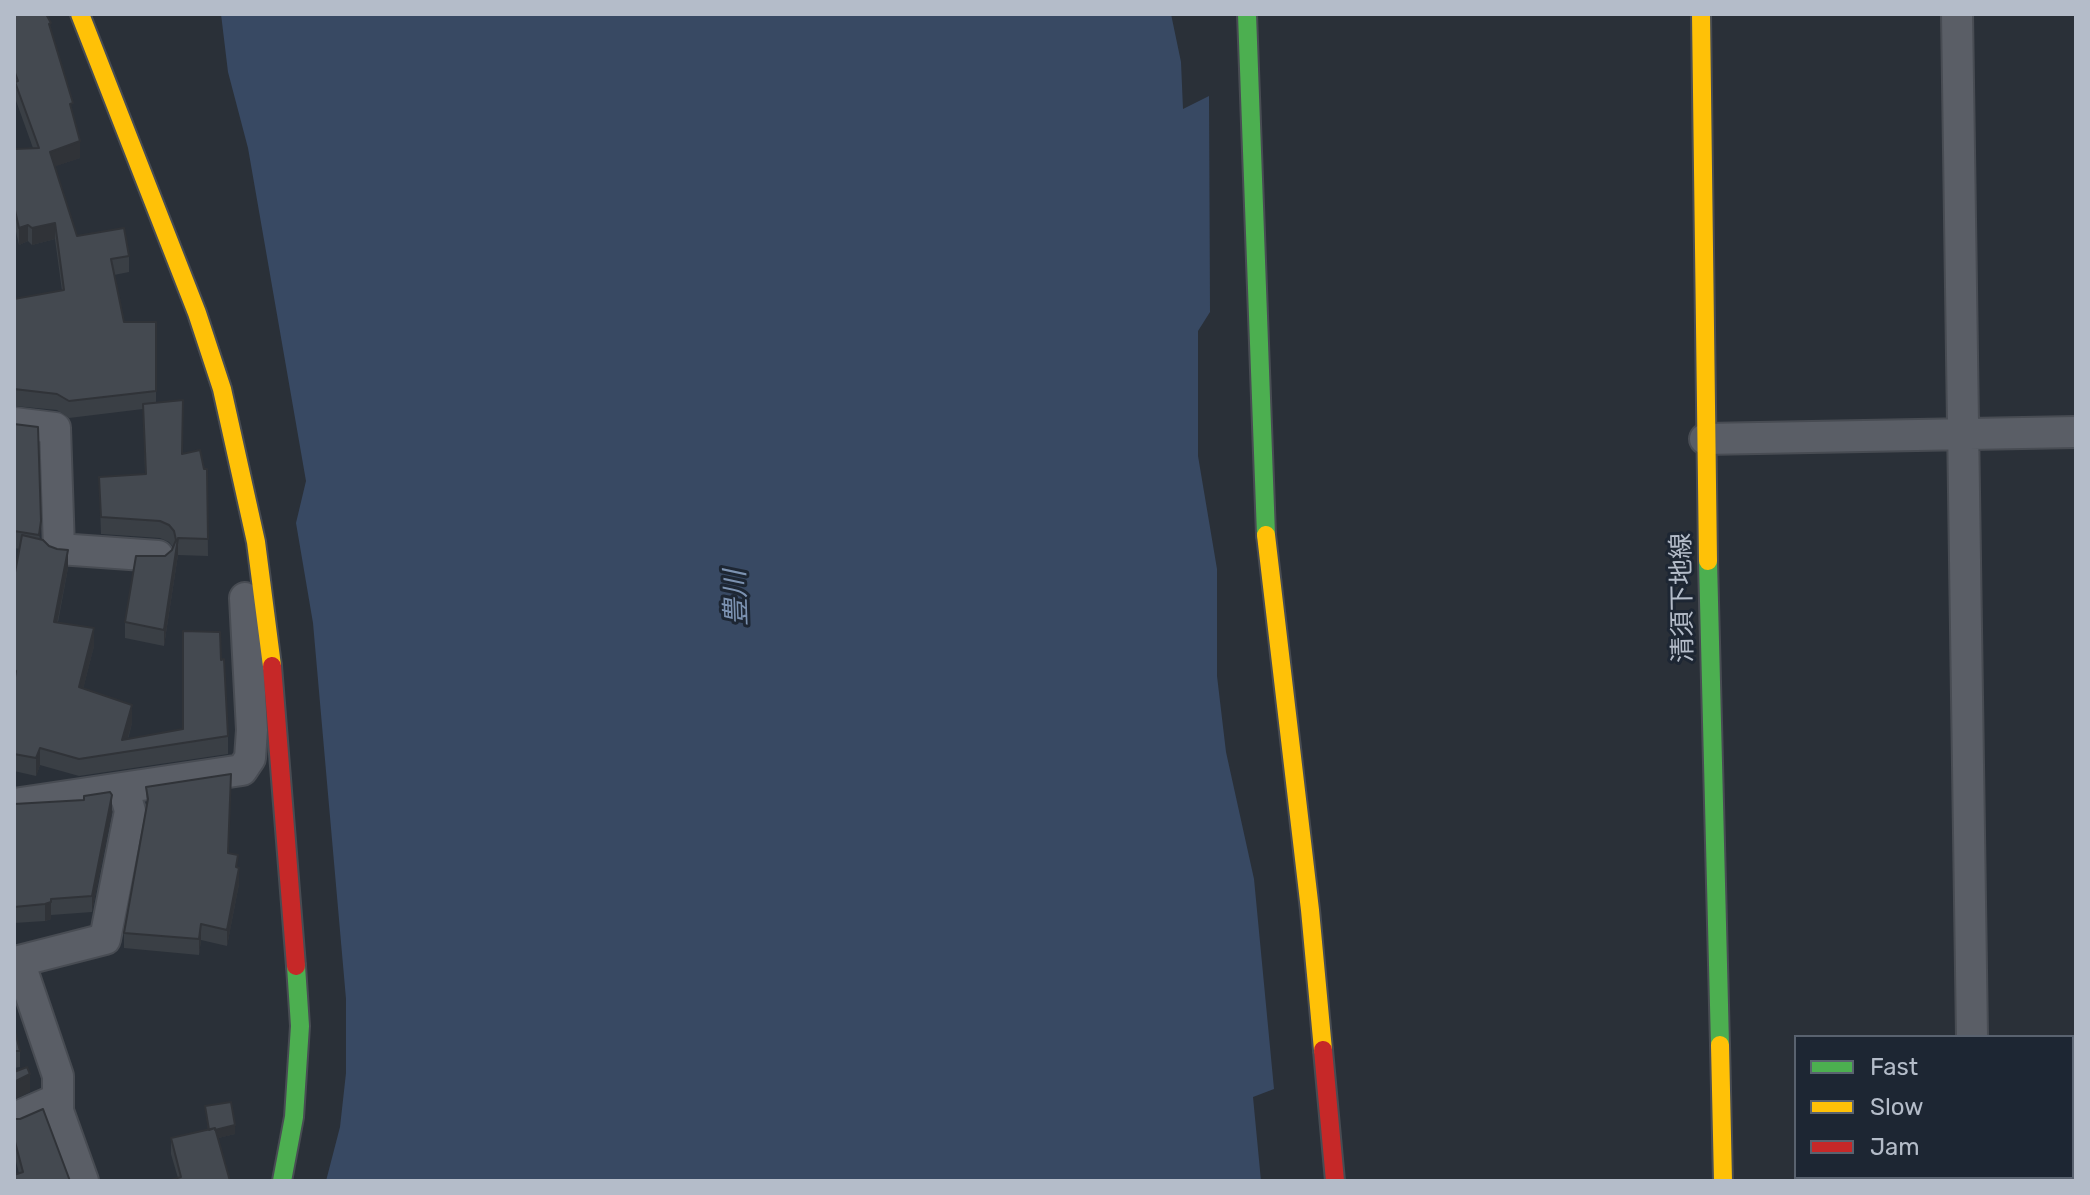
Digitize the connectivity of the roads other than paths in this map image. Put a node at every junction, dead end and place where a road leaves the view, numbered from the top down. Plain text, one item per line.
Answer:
1 (80, 14) edge
2 (1247, 14) edge
3 (1701, 14) edge
4 (1957, 14) edge
5 (14, 423) edge
6 (2076, 432) edge
7 (1963, 434) junction
8 (1705, 439) junction
9 (256, 542) junction
10 (158, 556) edge
11 (124, 790) junction
12 (14, 804) edge
13 (1972, 1035) edge
14 (58, 1099) junction
15 (14, 1118) edge
16 (83, 1181) edge
17 (282, 1181) edge
18 (1335, 1181) edge
19 (1723, 1181) edge

1 - 9 street
2 - 18 street
3 - 8 street, 清須下地線
4 - 7 street
5 - 10 street
6 - 7 street
7 - 8 street
7 - 13 street
8 - 19 street, 清須下地線
9 - 11 street
9 - 17 street
11 - 12 street
11 - 14 street
14 - 15 street
14 - 16 street

